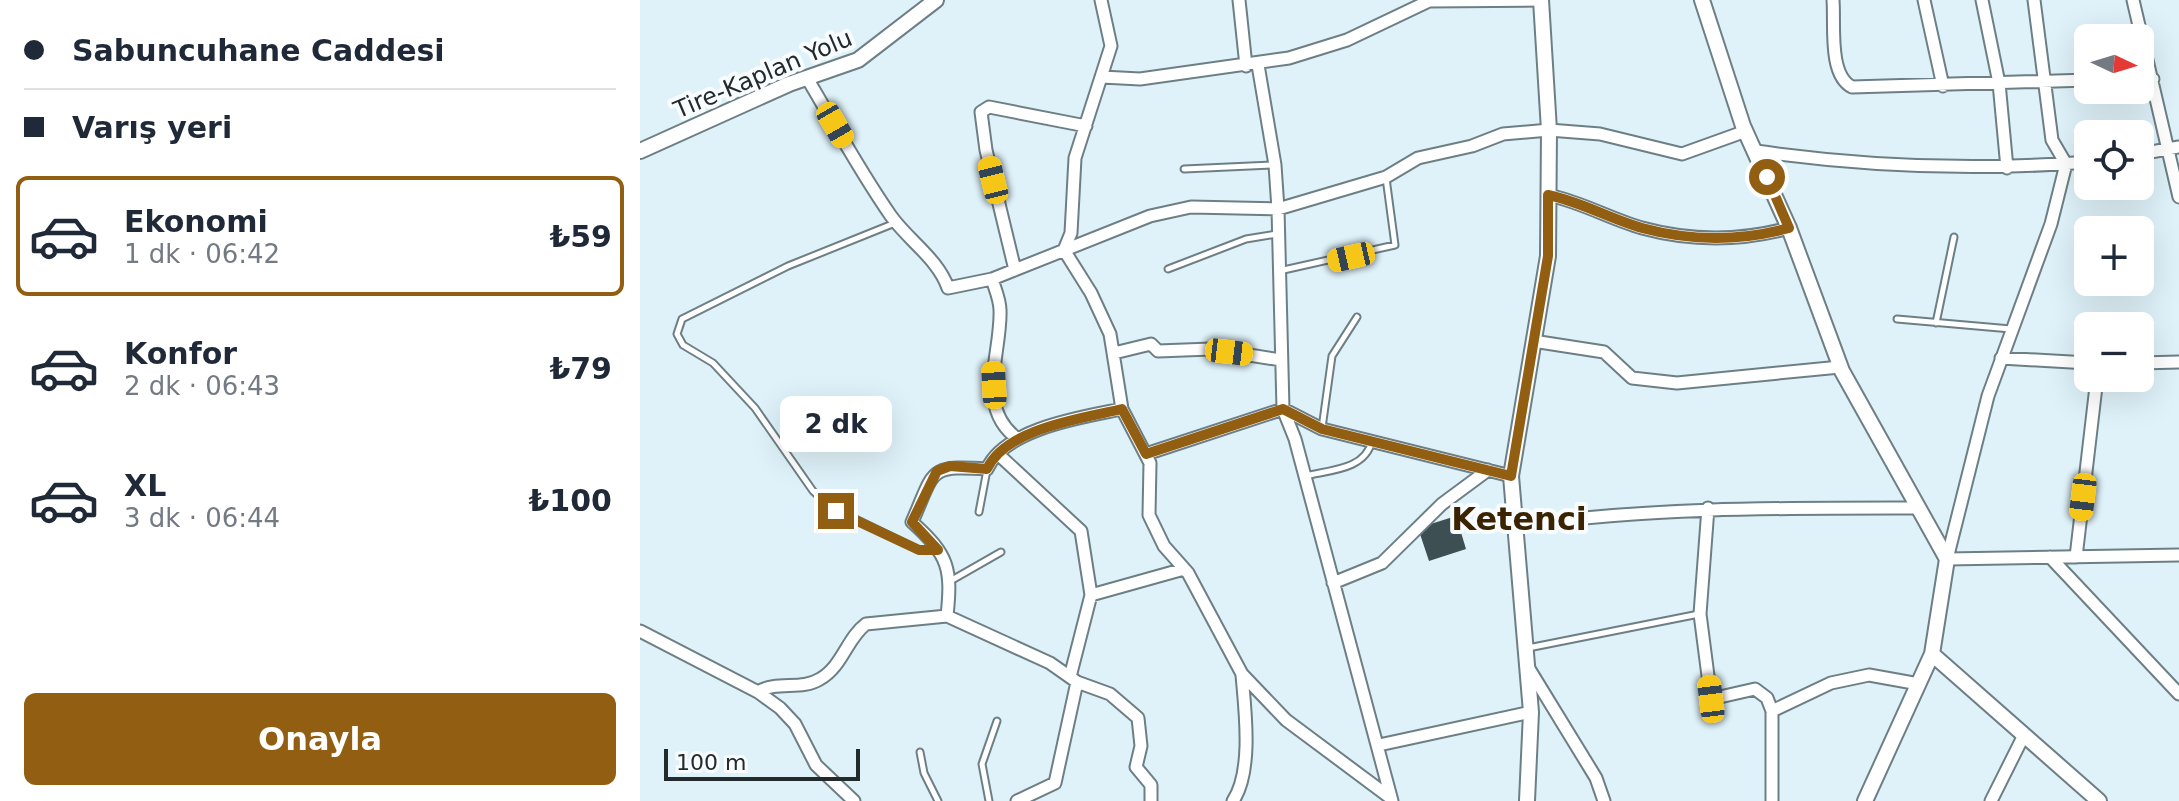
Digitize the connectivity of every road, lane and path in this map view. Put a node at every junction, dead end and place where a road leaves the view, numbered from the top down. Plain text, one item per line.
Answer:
1 (936, 0) edge
2 (1101, 0) edge
3 (1239, 0) edge
4 (1541, 0) edge
5 (1702, 0) edge
6 (1833, 0) edge
7 (1924, 0) edge
8 (1982, 0) edge
9 (2034, 0) edge
10 (2133, 0) edge
11 (2137, 24) edge
12 (1252, 66) junction
13 (1102, 77) junction
14 (807, 78) junction
15 (2074, 80) edge
16 (2042, 81) junction
17 (1999, 83) junction
18 (1943, 86) junction
19 (2154, 99) edge
20 (1086, 126) junction
21 (1549, 130) junction
22 (1746, 131) junction
23 (2173, 148) edge
24 (640, 151) edge
25 (1756, 151) junction
26 (2074, 163) edge
27 (2066, 164) junction
28 (1275, 165) junction
29 (2007, 168) junction
30 (1184, 169) dead end
31 (1386, 177) junction
32 (1548, 195) junction
33 (2179, 197) edge
34 (1278, 209) junction
35 (896, 223) junction
36 (1789, 228) junction
37 (1278, 234) junction
38 (1954, 237) dead end
39 (1064, 250) junction
40 (1168, 269) dead end
41 (1015, 270) junction
42 (1279, 271) junction
43 (992, 279) junction
44 (1357, 317) dead end
45 (1897, 319) dead end
46 (1936, 323) junction
47 (2012, 330) junction
48 (1533, 341) junction
49 (1114, 353) junction
50 (2001, 358) junction
51 (1281, 360) junction
52 (2074, 362) edge
53 (2179, 362) edge
54 (2154, 363) edge
55 (1840, 367) junction
56 (2095, 392) edge
57 (1122, 409) junction
58 (1283, 409) junction
59 (1322, 429) junction
60 (1018, 439) junction
61 (1372, 440) junction
62 (1146, 454) junction
63 (999, 455) junction
64 (987, 469) junction
65 (1488, 470) junction
66 (1305, 476) junction
67 (1511, 476) junction
68 (1708, 508) junction
69 (1919, 508) junction
70 (979, 512) dead end
71 (1516, 526) junction
72 (938, 550) junction
73 (1001, 552) dead end
74 (2179, 555) edge
75 (2050, 557) junction
76 (2076, 557) junction
77 (1947, 559) junction
78 (1184, 569) junction
79 (952, 580) junction
80 (1333, 583) junction
81 (1091, 595) junction
82 (1700, 614) junction
83 (947, 616) junction
84 (640, 631) edge
85 (1527, 649) junction
86 (1932, 654) junction
87 (1528, 667) junction
88 (1242, 674) junction
89 (1073, 680) junction
90 (1919, 684) junction
91 (758, 692) junction
92 (2179, 694) edge
93 (1772, 711) junction
94 (1531, 712) junction
95 (997, 721) dead end
96 (2024, 735) junction
97 (1379, 745) junction
98 (920, 752) dead end
99 (1390, 798) edge
100 (854, 801) edge
101 (938, 801) edge
102 (989, 801) edge
103 (1017, 801) edge
104 (1151, 801) edge
105 (1233, 801) edge
106 (1527, 801) edge
107 (1604, 801) edge
108 (1772, 801) edge
109 (1865, 801) edge
110 (1991, 801) edge
111 (2099, 801) edge

1 - 14 street, Tire-Kaplan Yolu
2 - 13 street
3 - 12 street
4 - 12 street
4 - 21 street
5 - 22 street
6 - 18 street
7 - 18 street
8 - 17 street
9 - 16 street
10 - 11 street
12 - 13 street
12 - 28 street
13 - 20 street
14 - 24 street, Tire-Kaplan Yolu
14 - 35 street
15 - 16 street
16 - 17 street
16 - 27 street
17 - 18 street
17 - 29 street
19 - 23 street
20 - 39 street
20 - 41 street
21 - 22 street
21 - 31 street
21 - 32 street
22 - 25 street
23 - 33 street
25 - 29 street
25 - 36 street
26 - 27 street
27 - 29 street
27 - 47 street
28 - 30 lane
28 - 34 street
31 - 34 street
31 - 42 lane
32 - 36 street
32 - 48 street
34 - 37 street
34 - 39 street
35 - 43 street
35 - 72 lane
36 - 55 street
37 - 40 lane
37 - 42 street
38 - 46 lane
39 - 41 street
39 - 49 street
41 - 43 street
42 - 51 street
43 - 60 street
44 - 59 lane
45 - 46 lane
46 - 47 lane
47 - 50 street
48 - 55 street
48 - 67 street
49 - 51 street
49 - 57 street
50 - 52 street
50 - 77 street
51 - 58 street
53 - 54 street
55 - 69 street
56 - 76 street
57 - 60 street
57 - 62 street
58 - 59 street
58 - 62 street
58 - 66 street
59 - 61 street
60 - 63 street
61 - 65 street
61 - 66 lane
62 - 78 street
63 - 64 street
63 - 81 street
64 - 70 lane
64 - 72 street
65 - 67 street
65 - 80 street
66 - 80 street
67 - 71 street
68 - 69 street
68 - 71 street
68 - 82 street
69 - 77 street
71 - 85 street
72 - 79 street
73 - 79 lane
74 - 76 street
75 - 76 street
75 - 77 street
75 - 92 street
77 - 86 street
78 - 81 street
78 - 88 street
79 - 83 street
80 - 97 street
81 - 89 street
82 - 85 lane
82 - 93 street
83 - 89 street
83 - 91 street
84 - 91 street
85 - 87 street
86 - 90 street
86 - 96 street
87 - 94 street
87 - 107 street
88 - 99 street
88 - 105 street
89 - 103 street
89 - 104 street
90 - 93 street
90 - 109 street
91 - 100 street
93 - 108 street
94 - 97 street
94 - 106 street
95 - 102 lane
96 - 110 street
96 - 111 street
97 - 99 street
98 - 101 lane

